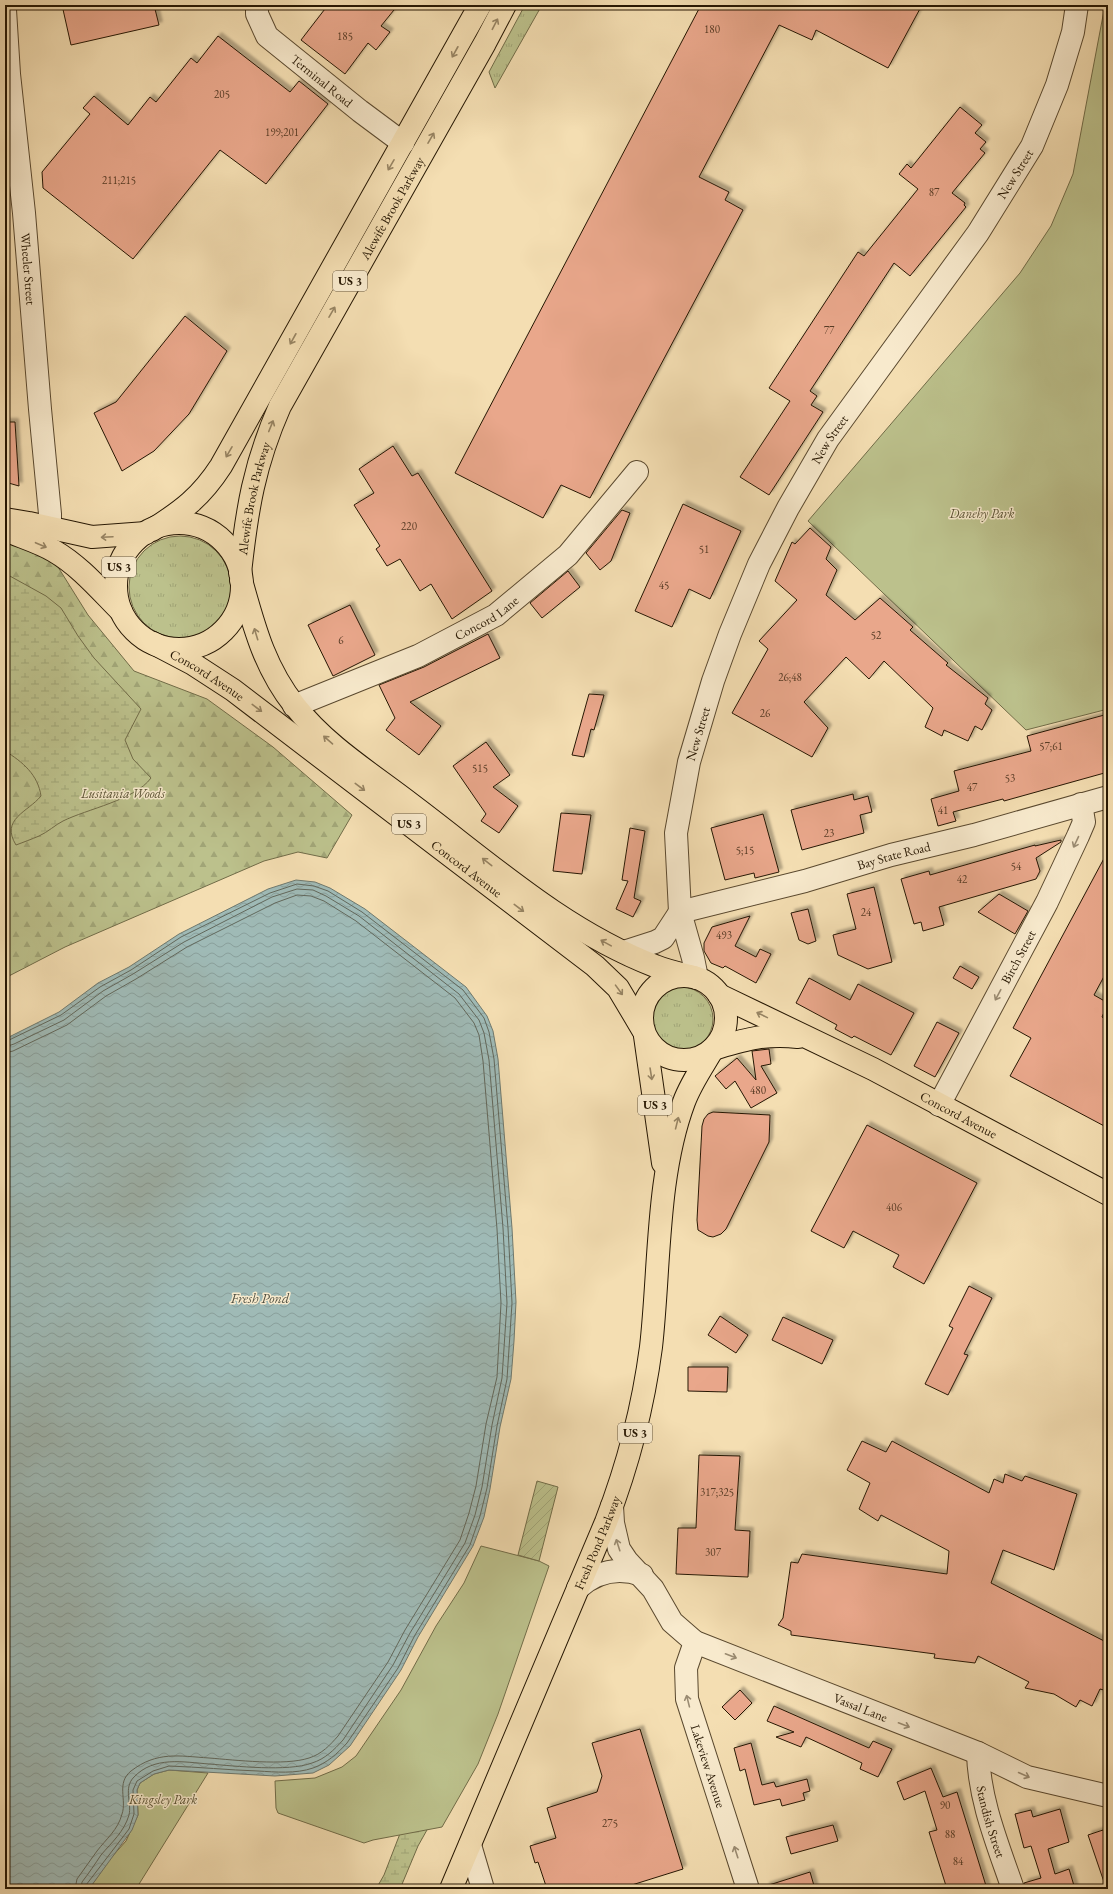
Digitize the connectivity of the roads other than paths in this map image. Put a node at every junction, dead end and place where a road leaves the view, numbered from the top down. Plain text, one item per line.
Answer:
1 (257, 5) edge
2 (480, 5) edge
3 (505, 5) edge
4 (1077, 5) edge
5 (5, 10) edge
6 (403, 143) junction
7 (637, 472) dead end
8 (5, 519) edge
9 (50, 528) junction
10 (5, 530) edge
11 (149, 531) junction
12 (241, 577) junction
13 (121, 611) junction
14 (153, 643) junction
15 (294, 706) junction
16 (1108, 797) edge
17 (1082, 804) junction
18 (680, 912) junction
19 (624, 952) junction
20 (695, 978) junction
21 (719, 995) junction
22 (644, 1033) junction
23 (809, 1038) junction
24 (713, 1049) junction
25 (939, 1105) junction
26 (665, 1174) junction
27 (1107, 1190) edge
28 (612, 1506) junction
29 (642, 1575) junction
30 (578, 1588) junction
31 (695, 1642) junction
32 (978, 1753) junction
33 (1108, 1796) edge
34 (470, 1845) junction
35 (451, 1889) edge
36 (483, 1889) edge
37 (748, 1889) edge
38 (1013, 1889) edge

1 - 6 street, Terminal Road
2 -> 6 main road, Alewife Brook Parkway / US 3
12 -> 3 main road, Alewife Brook Parkway / US 3
4 - 18 street, New Street
5 - 9 street, Wheeler Street
6 -> 11 main road, Alewife Brook Parkway / US 3
7 - 15 street, Concord Lane
8 - 9 main road
11 -> 9 main road
10 -> 13 main road
11 - 12 main road
11 - 13 main road, US 3
12 - 14 main road
15 -> 12 main road, Concord Avenue / US 3
13 - 14 main road, US 3
14 -> 22 main road, Concord Avenue / US 3
19 -> 15 main road, Concord Avenue / US 3
16 - 17 street, Bay State Road
17 - 18 street, Bay State Road
17 -> 25 street, Birch Street
18 - 19 street
18 - 20 street, New Street
19 - 20 main road, Concord Avenue / US 3
20 - 21 main road, US 3
20 - 22 main road
23 -> 21 main road, Concord Avenue
21 - 24 main road, US 3
22 - 24 main road
22 -> 26 main road, Fresh Pond Parkway / US 3
23 - 24 main road, Concord Avenue
23 - 25 main road, Concord Avenue
26 -> 24 main road, Fresh Pond Parkway / US 3
25 - 27 main road, Concord Avenue
26 - 28 main road, Fresh Pond Parkway / US 3
29 -> 28 street, Vassal Lane
28 - 30 main road, Fresh Pond Parkway / US 3
29 - 30 street
29 - 31 street, Vassal Lane
30 - 34 main road, Fresh Pond Parkway / US 3
31 -> 32 street, Vassal Lane
37 -> 31 street, Lakeview Avenue
32 -> 33 street, Vassal Lane
32 - 38 street, Standish Street
34 - 35 main road, Fresh Pond Parkway / US 3
34 - 36 street

